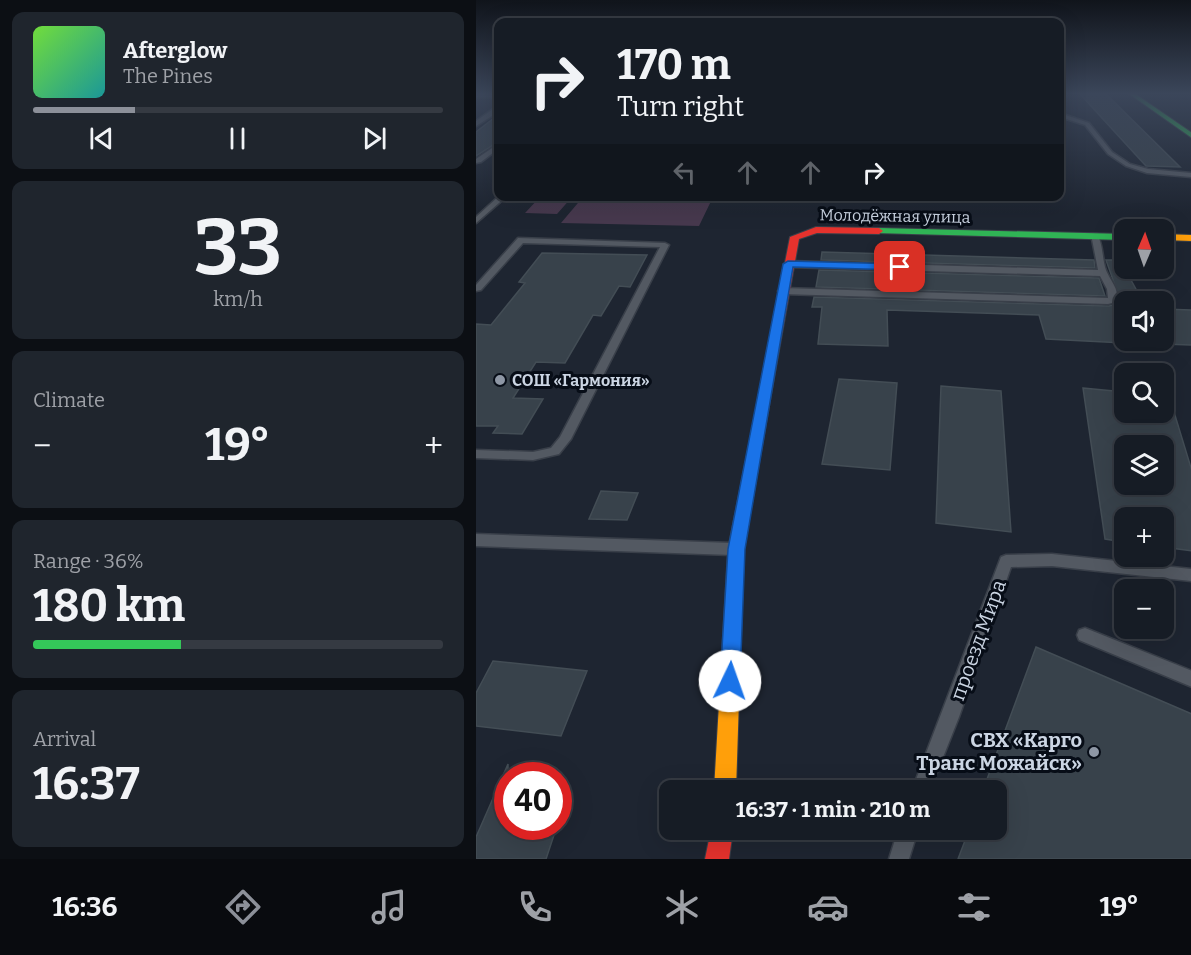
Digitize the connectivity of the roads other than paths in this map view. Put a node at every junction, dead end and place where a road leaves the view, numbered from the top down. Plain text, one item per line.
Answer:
1 (1094, 133) edge
2 (494, 149) edge
3 (476, 161) edge
4 (1192, 175) edge
5 (498, 201) edge
6 (476, 221) edge
7 (1094, 236) junction
8 (1114, 237) edge
9 (1174, 237) edge
10 (1192, 238) edge
11 (788, 264) junction
12 (1103, 273) junction
13 (476, 288) edge
14 (784, 291) junction
15 (476, 454) edge
16 (476, 540) edge
17 (737, 549) junction
18 (1192, 575) edge
19 (1085, 635) dead end
20 (1192, 680) edge
21 (725, 780) edge
22 (925, 780) edge
23 (720, 840) edge
24 (905, 840) edge
25 (717, 859) edge
26 (899, 859) edge

1 - 4 lane
2 - 3 lane
5 - 6 lane
7 - 8 street, Молодёжная улица
7 - 11 street, Молодёжная улица
7 - 12 lane
9 - 10 street
11 - 12 lane
11 - 14 street, Молодёжная улица
12 - 14 lane
13 - 15 lane
14 - 17 street, Молодёжная улица
16 - 17 lane
17 - 21 street, Молодёжная улица
18 - 22 lane, проезд Мира
19 - 20 lane
23 - 25 street
24 - 26 lane

